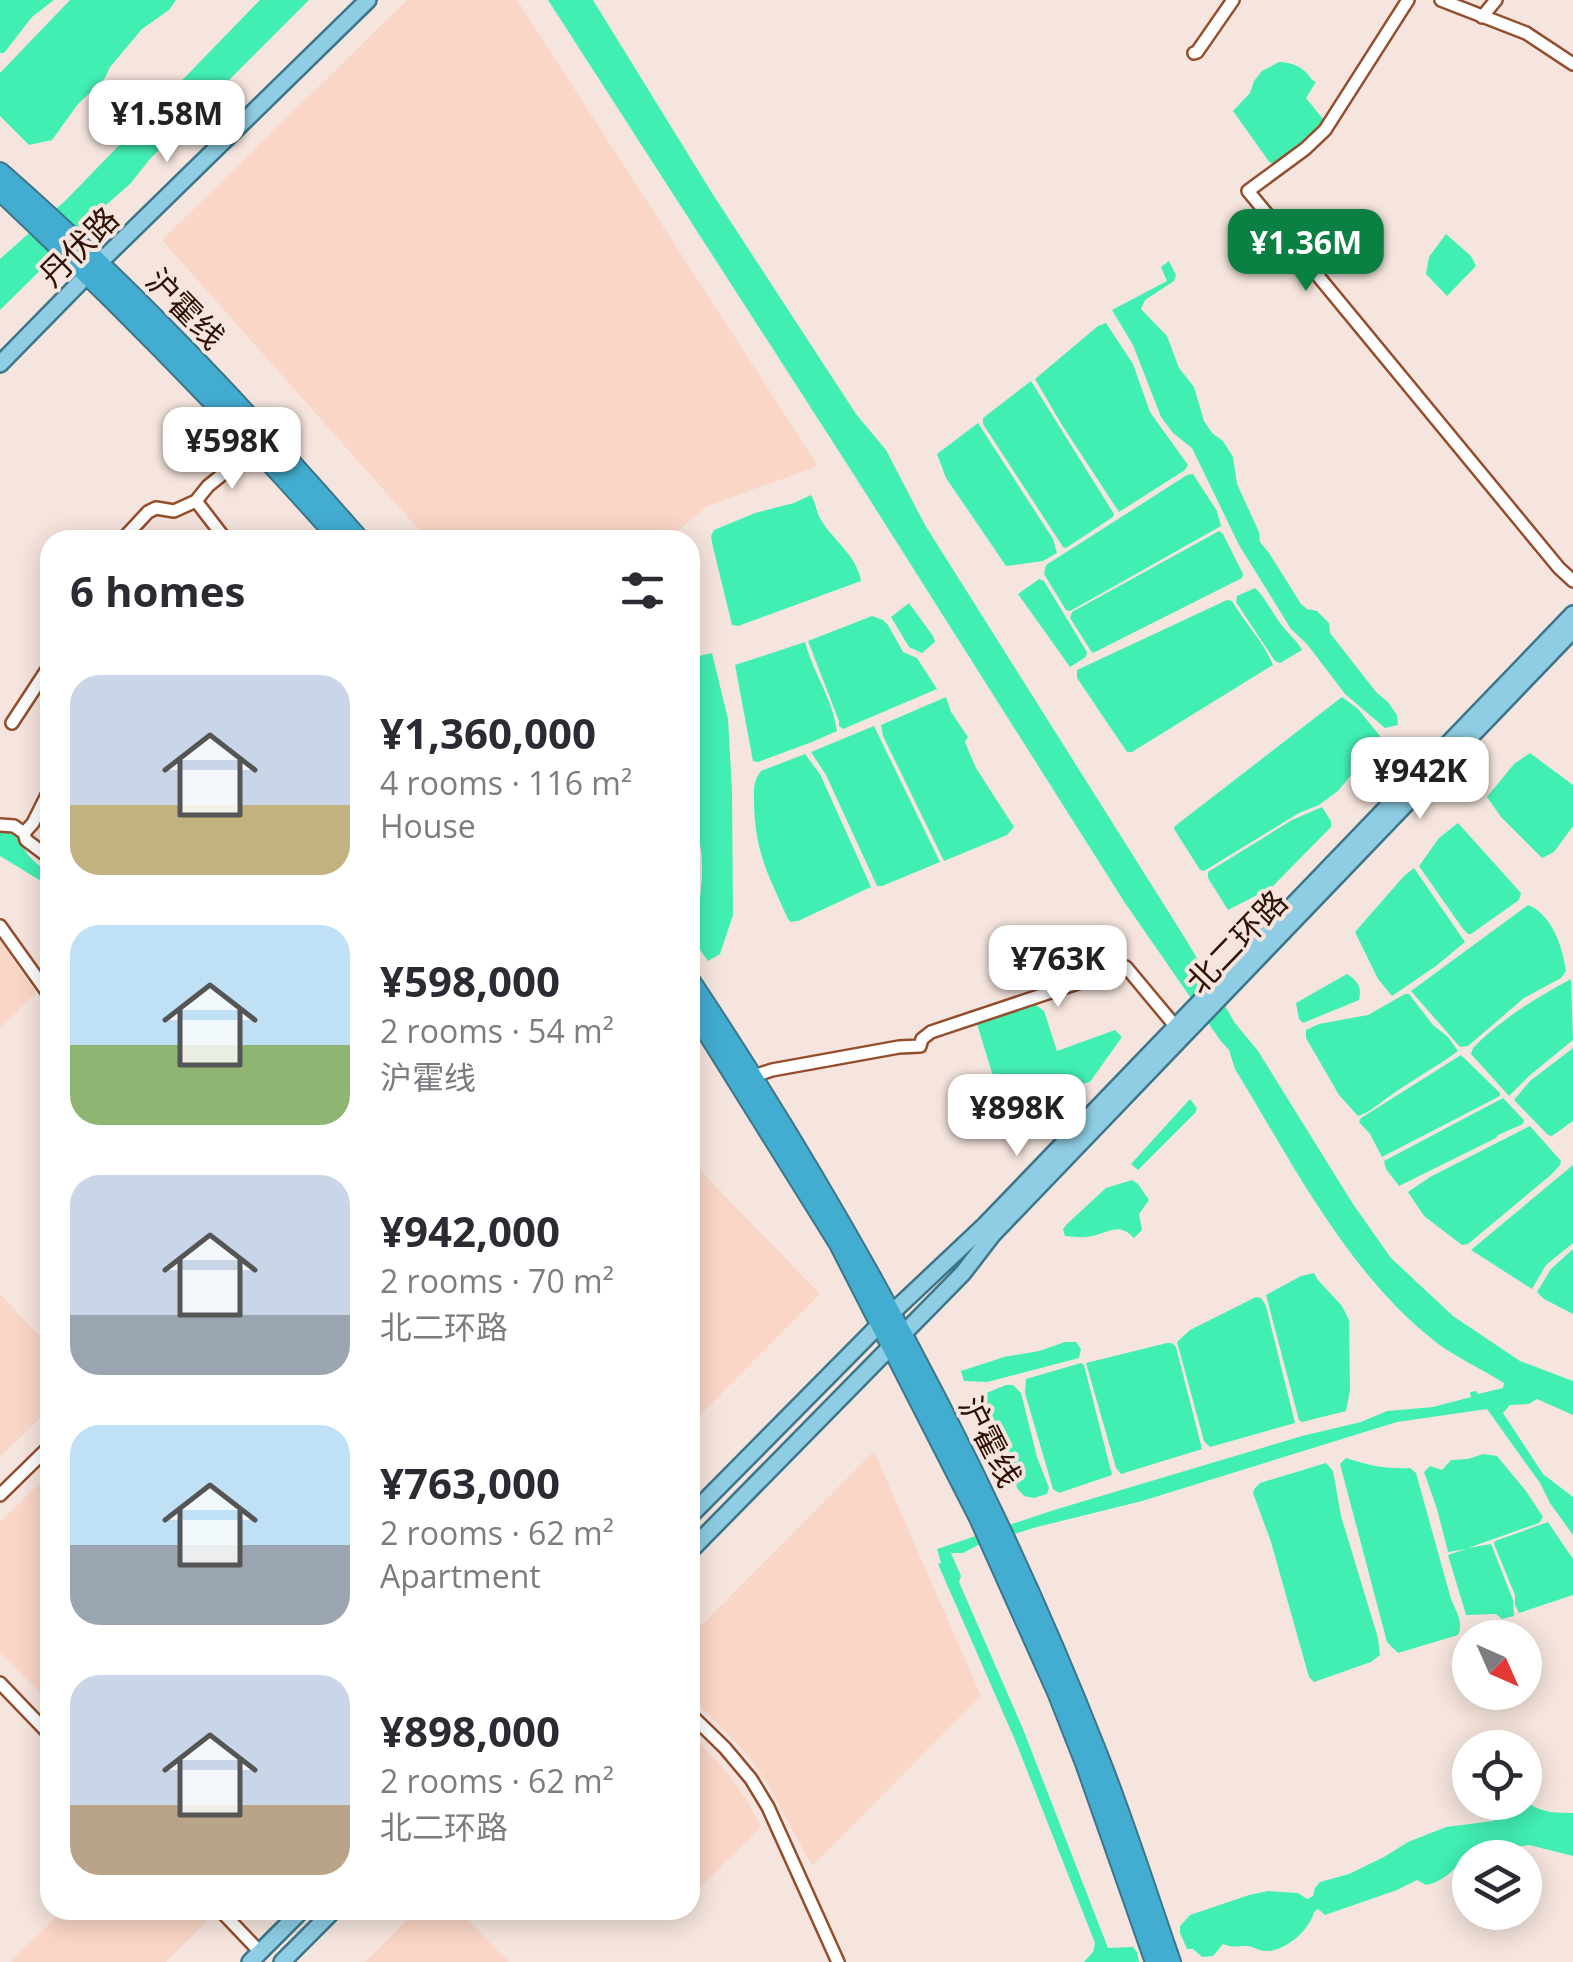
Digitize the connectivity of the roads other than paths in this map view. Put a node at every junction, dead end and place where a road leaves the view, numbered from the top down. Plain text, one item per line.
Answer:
1 (368, 0) edge
2 (1233, 0) edge
3 (1408, 0) edge
4 (1441, 0) edge
5 (1496, 0) edge
6 (1482, 16) junction
7 (1194, 53) dead end
8 (1573, 64) edge
9 (0, 172) edge
10 (0, 191) edge
11 (36, 214) junction
12 (94, 269) junction
13 (0, 364) edge
14 (264, 442) junction
15 (196, 501) junction
16 (131, 530) edge
17 (218, 530) edge
18 (332, 530) edge
19 (350, 530) edge
20 (1573, 581) edge
21 (1573, 614) edge
22 (1573, 630) edge
23 (40, 680) edge
24 (12, 723) dead end
25 (40, 810) edge
26 (0, 825) edge
27 (24, 833) junction
28 (40, 850) edge
29 (0, 926) edge
30 (1230, 978) junction
31 (40, 982) edge
32 (700, 995) edge
33 (700, 1022) edge
34 (1182, 1026) junction
35 (754, 1076) junction
36 (886, 1318) junction
37 (897, 1339) junction
38 (40, 1456) edge
39 (0, 1495) edge
40 (700, 1506) edge
41 (700, 1540) edge
42 (0, 1684) edge
43 (700, 1724) edge
44 (40, 1725) edge
45 (228, 1920) edge
46 (293, 1920) edge
47 (324, 1920) edge
48 (260, 1959) edge
49 (282, 1962) edge
50 (838, 1962) edge
51 (1155, 1962) edge
52 (1171, 1962) edge

1 - 12 main road, 丹伏路
2 - 7 street
3 - 20 street
4 - 6 street
5 - 6 street
6 - 8 street
9 - 11 highway, 沪霍线
10 - 11 highway, 沪霍线
11 - 12 highway, 沪霍线
12 - 13 main road, 丹伏路
12 - 14 highway, 沪霍线
14 - 15 street
14 - 18 highway, 沪霍线
14 - 19 highway, 沪霍线
15 - 16 street
15 - 17 street
21 - 30 main road, 北二环路
22 - 30 main road, 北二环路
23 - 24 street
25 - 27 street
26 - 27 street
27 - 28 street
29 - 31 street
30 - 34 main road, 北二环路
32 - 35 highway, 沪霍线
33 - 36 highway, 沪霍线
34 - 35 street
34 - 36 main road, 北二环路
34 - 37 main road, 北二环路
35 - 36 highway, 沪霍线
36 - 37 highway, 沪霍线
36 - 40 main road, 北二环路
37 - 41 main road, 北二环路
37 - 51 highway, 沪霍线
37 - 52 highway, 沪霍线
38 - 39 street
42 - 44 street
43 - 50 street
45 - 48 street
46 - 48 main road
47 - 49 main road

